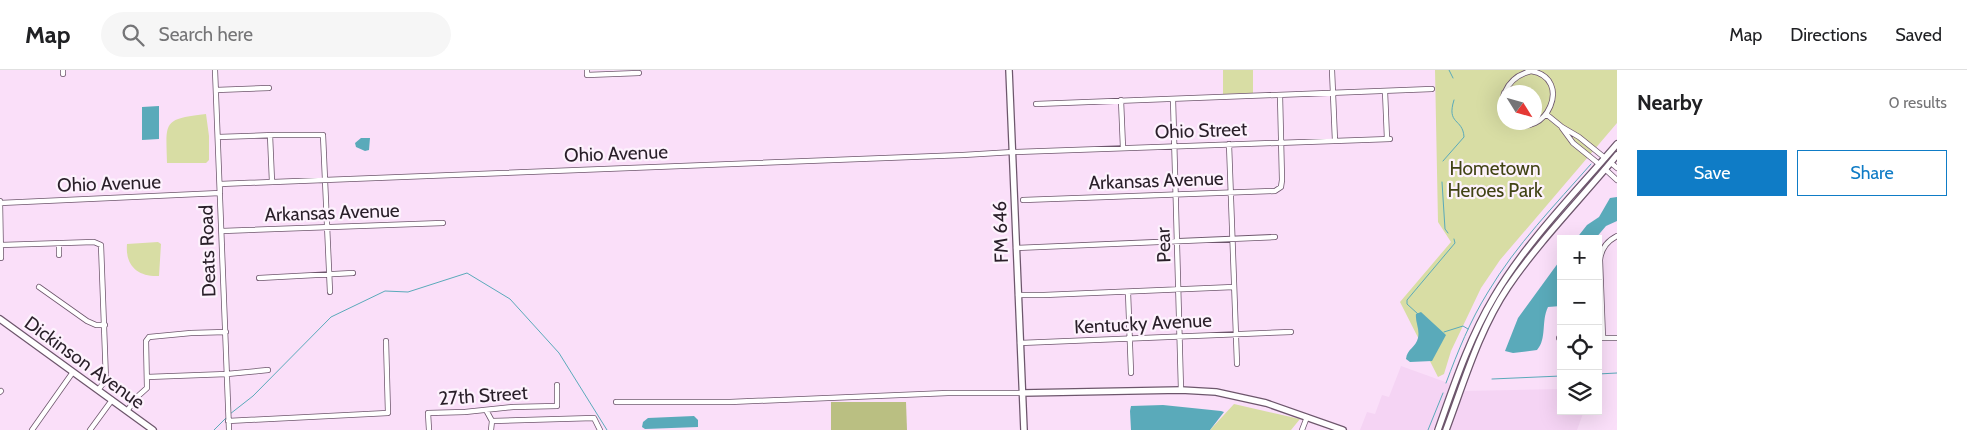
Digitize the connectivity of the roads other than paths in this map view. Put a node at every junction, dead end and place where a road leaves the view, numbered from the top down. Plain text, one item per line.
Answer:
1 (215, 70) edge
2 (1009, 70) edge
3 (1332, 70) edge
4 (639, 72) dead end
5 (587, 73) edge
6 (1509, 85) edge
7 (269, 88) dead end
8 (1432, 89) dead end
9 (216, 90) junction
10 (1385, 91) junction
11 (1333, 93) junction
12 (1280, 95) junction
13 (1121, 100) junction
14 (1173, 100) junction
15 (1036, 104) dead end
16 (1546, 114) junction
17 (1542, 118) edge
18 (1562, 127) junction
19 (270, 135) junction
20 (218, 137) junction
21 (1335, 141) junction
22 (1281, 143) junction
23 (1587, 143) junction
24 (1229, 144) junction
25 (1617, 144) edge
26 (1175, 146) junction
27 (1123, 148) junction
28 (1582, 149) junction
29 (1013, 152) junction
30 (1617, 155) edge
31 (1605, 158) junction
32 (1611, 163) junction
33 (1599, 164) junction
34 (1617, 168) edge
35 (1605, 169) junction
36 (326, 180) junction
37 (1617, 180) edge
38 (272, 182) junction
39 (220, 184) junction
40 (1231, 192) junction
41 (1176, 194) junction
42 (1022, 200) dead end
43 (0, 202) edge
44 (443, 223) dead end
45 (328, 227) junction
46 (222, 231) junction
47 (1617, 236) edge
48 (1275, 237) dead end
49 (1232, 240) junction
50 (59, 242) junction
51 (1178, 242) junction
52 (1, 245) edge
53 (1016, 248) junction
54 (59, 255) dead end
55 (2, 258) dead end
56 (353, 273) dead end
57 (329, 274) junction
58 (259, 278) dead end
59 (39, 287) dead end
60 (1234, 287) junction
61 (1179, 290) junction
62 (330, 292) dead end
63 (1128, 292) junction
64 (1018, 294) junction
65 (0, 319) edge
66 (105, 325) junction
67 (1601, 325) edge
68 (226, 332) junction
69 (1291, 332) dead end
70 (1236, 334) junction
71 (1181, 336) junction
72 (1602, 338) edge
73 (1617, 338) edge
74 (1130, 339) junction
75 (386, 341) dead end
76 (1020, 343) junction
77 (1237, 364) dead end
78 (268, 370) dead end
79 (73, 372) junction
80 (1131, 373) dead end
81 (227, 374) junction
82 (147, 377) junction
83 (557, 385) dead end
84 (99, 388) junction
85 (1181, 390) junction
86 (1022, 393) junction
87 (112, 400) junction
88 (616, 402) dead end
89 (486, 410) junction
90 (127, 411) junction
91 (1307, 417) junction
92 (228, 421) junction
93 (492, 421) junction
94 (32, 430) edge
95 (90, 430) edge
96 (153, 430) edge
97 (229, 430) edge
98 (429, 430) edge
99 (491, 430) edge
100 (600, 430) edge
101 (1024, 430) edge
102 (1302, 430) edge
103 (1343, 430) edge
104 (1437, 430) edge
105 (1446, 430) edge

1 - 9 street, Deats Road
2 - 29 main road, FM 646 / FM 646
3 - 11 street
4 - 5 street
6 - 16 street
7 - 9 street
8 - 10 street
9 - 20 street, Deats Road
10 - 11 street
10 - 21 street, Ohio Street
11 - 12 street
11 - 21 street
12 - 14 street
12 - 22 street
13 - 14 street
13 - 15 street
13 - 27 street
14 - 26 street, Pear
16 - 17 street
16 - 18 street
18 - 23 street
18 - 28 street
19 - 20 street
19 - 36 street
19 - 38 street
20 - 39 street, Deats Road
21 - 22 street, Ohio Street
22 - 24 street, Ohio Street
22 - 40 street, Arkansas Avenue
23 - 28 street
23 - 31 street
24 - 26 street, Ohio Street
24 - 40 street
25 - 31 main road
26 - 27 street, Ohio Street
26 - 41 street, Pear
27 - 29 street, Ohio Street
28 - 33 street
29 - 36 street, Ohio Avenue
29 - 53 main road, FM 646 / FM 646
30 - 32 main road
31 - 32 main road
31 - 33 main road
32 - 34 street
32 - 35 main road
33 - 35 main road
33 - 104 main road
35 - 37 street
35 - 105 main road
36 - 38 street, Ohio Avenue
36 - 45 street
38 - 39 street, Ohio Avenue
39 - 43 street, Ohio Avenue
39 - 46 street, Deats Road
40 - 41 street, Arkansas Avenue
40 - 49 street
41 - 42 street, Arkansas Avenue
41 - 51 street, Pear
43 - 52 street
44 - 45 street, Arkansas Avenue
45 - 46 street, Arkansas Avenue
45 - 57 street
46 - 68 street, Deats Road
47 - 67 street
48 - 49 street
49 - 51 street
49 - 60 street
50 - 52 street
50 - 54 street
50 - 66 street
51 - 53 street
51 - 61 street, Pear
52 - 55 street
53 - 64 main road, FM 646 / FM 646
56 - 57 street
57 - 58 street
57 - 62 street
59 - 66 street
60 - 61 street
60 - 70 street
61 - 63 street
61 - 71 street, Pear
63 - 64 street
63 - 74 street
64 - 76 main road, FM 646 / FM 646
65 - 79 main road, Dickinson Avenue
66 - 84 street
68 - 81 street, Deats Road
68 - 82 street
69 - 70 street, Kentucky Avenue
70 - 71 street, Kentucky Avenue
70 - 77 street
71 - 74 street, Kentucky Avenue
71 - 85 street, Pear
72 - 73 street
74 - 76 street, Kentucky Avenue
74 - 80 street
75 - 92 street
76 - 86 main road, FM 646 / FM 646
78 - 81 street
79 - 84 main road, Dickinson Avenue
79 - 94 street
81 - 82 street
81 - 92 street, Deats Road
82 - 90 street
83 - 89 street, 27th Street
84 - 87 main road, Dickinson Avenue
85 - 86 main road
85 - 91 main road
86 - 88 street
86 - 101 main road, FM 646
87 - 90 main road, Dickinson Avenue
87 - 95 street
89 - 93 street
89 - 98 street, 27th Street
90 - 96 main road, Dickinson Avenue
91 - 102 street
91 - 103 main road
92 - 97 street, Deats Road
93 - 99 street
93 - 100 street

